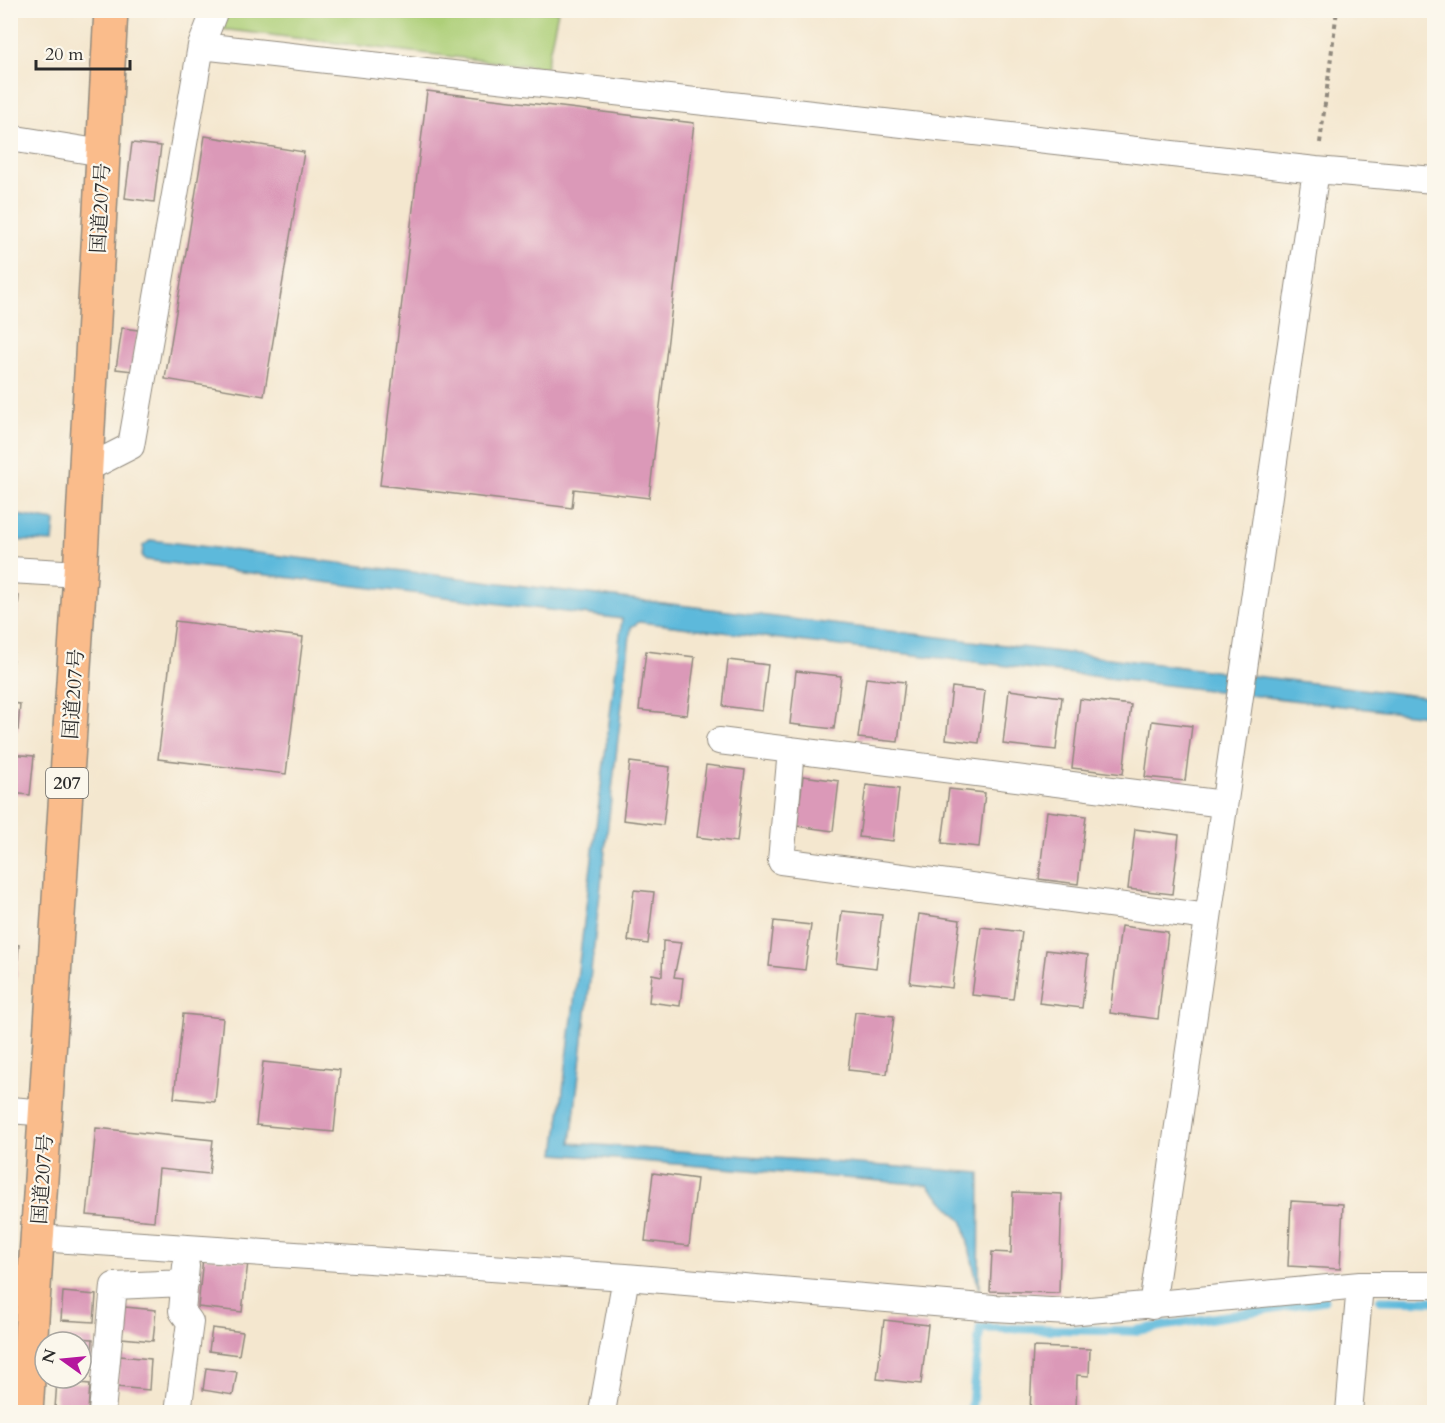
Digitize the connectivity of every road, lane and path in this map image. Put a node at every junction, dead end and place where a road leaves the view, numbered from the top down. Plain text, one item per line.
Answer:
1 (111, 10) edge
2 (215, 10) edge
3 (1337, 10) edge
4 (201, 46) junction
5 (10, 138) edge
6 (103, 153) junction
7 (1316, 170) junction
8 (1434, 180) edge
9 (86, 469) junction
10 (10, 570) edge
11 (80, 574) junction
12 (719, 741) dead end
13 (791, 750) junction
14 (1224, 804) junction
15 (1208, 917) junction
16 (10, 1110) edge
17 (47, 1113) junction
18 (38, 1238) junction
19 (188, 1248) junction
20 (626, 1277) junction
21 (185, 1283) junction
22 (1434, 1285) edge
23 (1360, 1286) junction
24 (1152, 1306) junction
25 (26, 1413) edge
26 (102, 1413) edge
27 (178, 1413) edge
28 (602, 1413) edge
29 (1349, 1413) edge

1 - 6 highway, 国道207号 / 207
2 - 4 street
3 - 7 path
4 - 7 street
4 - 9 street
5 - 6 street
6 - 9 highway, 国道207号 / 207
7 - 8 street
7 - 14 street
9 - 11 highway, 国道207号 / 207
10 - 11 street
11 - 17 highway, 国道207号 / 207
12 - 13 street
13 - 14 street
13 - 15 street
14 - 15 street
15 - 24 street
16 - 17 street
17 - 18 highway, 国道207号 / 207
18 - 19 street
18 - 25 highway, 国道207号 / 207
19 - 20 street
19 - 21 street
20 - 24 street
20 - 28 street
21 - 26 street
21 - 27 street
22 - 23 street
23 - 24 street
23 - 29 street

